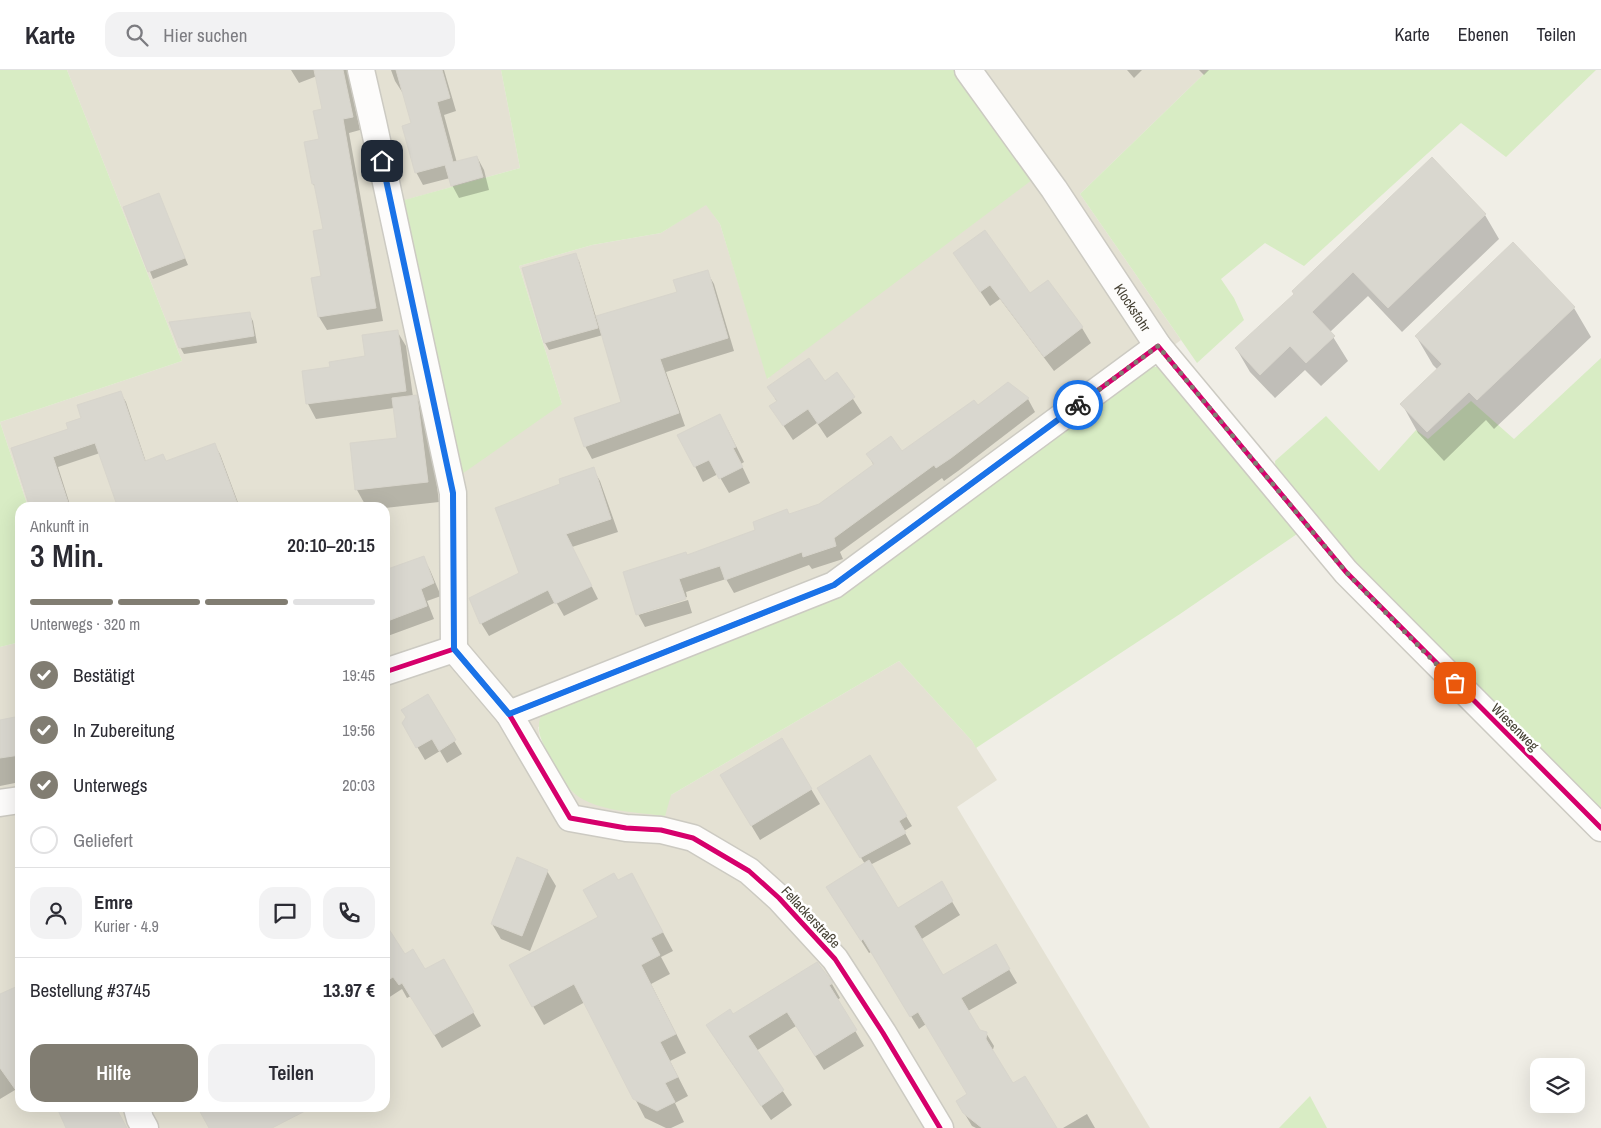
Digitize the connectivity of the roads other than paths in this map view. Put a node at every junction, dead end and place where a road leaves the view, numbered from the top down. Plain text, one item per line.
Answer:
1 (361, 70) edge
2 (968, 70) edge
3 (1158, 346) junction
4 (454, 649) junction
5 (390, 670) edge
6 (509, 714) junction
7 (15, 801) edge
8 (0, 803) edge
9 (1601, 828) edge
10 (138, 1112) edge
11 (145, 1128) edge
12 (940, 1128) edge

1 - 4 street
2 - 3 street, Klocksfohr
3 - 6 street, Klocksfohr
3 - 9 street, Wiesenweg
4 - 5 street
4 - 6 street, Fellackerstraße
6 - 12 street, Fellackerstraße
7 - 8 street
10 - 11 street

